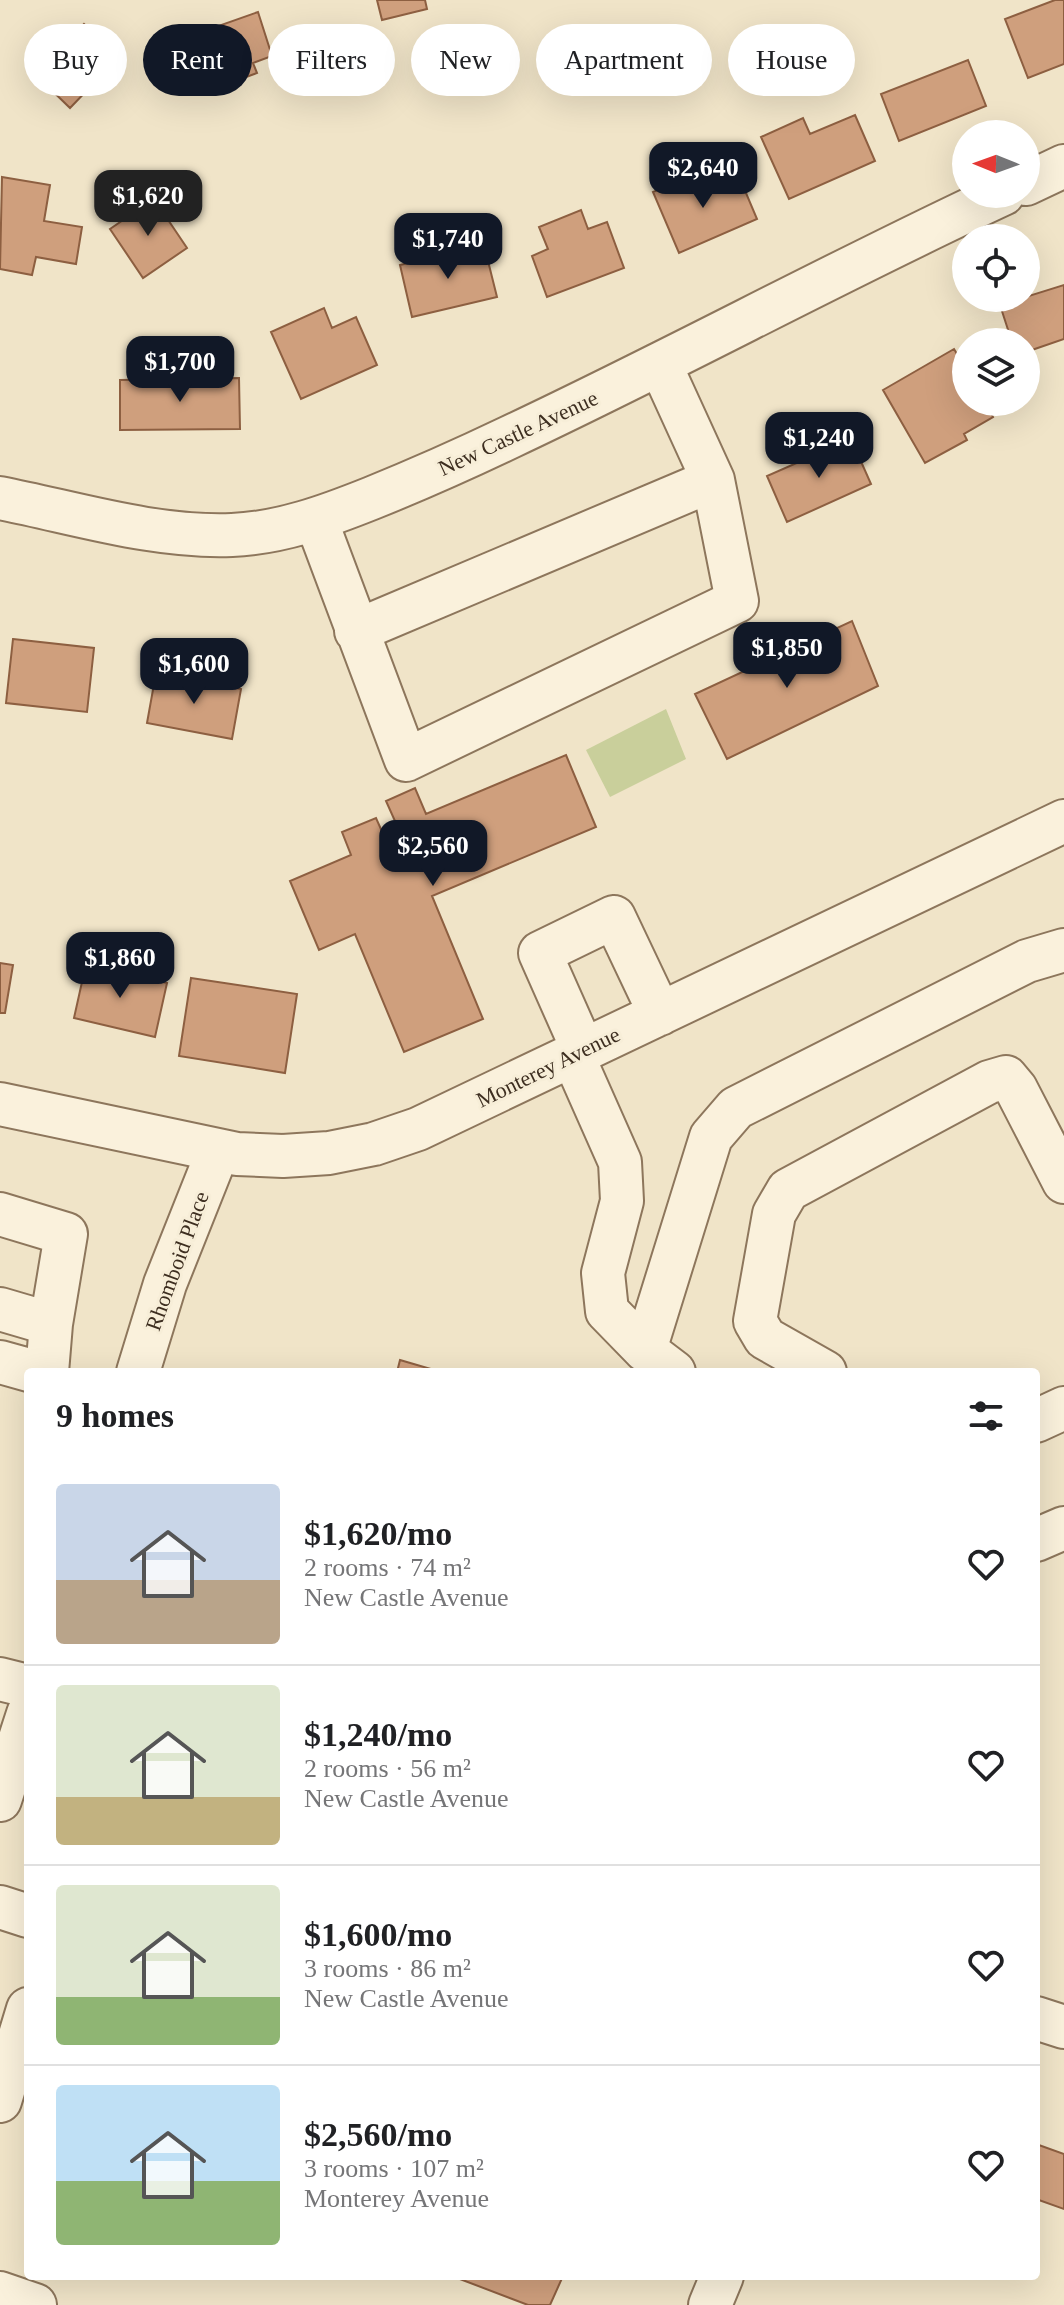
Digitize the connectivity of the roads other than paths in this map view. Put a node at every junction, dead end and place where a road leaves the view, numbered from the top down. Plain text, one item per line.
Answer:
1 (1064, 166) edge
2 (1040, 177) edge
3 (973, 208) edge
4 (660, 364) junction
5 (713, 480) junction
6 (0, 498) edge
7 (316, 520) junction
8 (356, 631) junction
9 (1064, 821) edge
10 (1064, 950) edge
11 (660, 1014) junction
12 (578, 1053) junction
13 (0, 1104) edge
14 (218, 1151) junction
15 (1064, 1182) edge
16 (0, 1214) edge
17 (0, 1309) edge
18 (51, 1324) junction
19 (659, 1361) edge
20 (0, 1362) edge
21 (47, 1368) edge
22 (139, 1368) edge
23 (818, 1368) edge
24 (24, 1369) edge
25 (1064, 1408) edge
26 (1040, 1419) edge
27 (1064, 1528) edge
28 (1040, 1538) edge
29 (0, 1679) edge
30 (24, 1705) edge
31 (24, 1722) edge
32 (0, 1800) edge
33 (0, 1907) edge
34 (24, 1915) edge
35 (1040, 2019) edge
36 (24, 2022) edge
37 (1064, 2027) edge
38 (0, 2101) edge
39 (51, 2280) edge
40 (720, 2280) edge
41 (0, 2293) edge
42 (35, 2305) edge
43 (43, 2305) edge
44 (710, 2305) edge

1 - 2 street
3 - 4 street, New Castle Avenue
4 - 5 street
4 - 7 street, New Castle Avenue
5 - 8 street
5 - 8 street
6 - 7 street, New Castle Avenue
7 - 8 street
9 - 11 street, Monterey Avenue
10 - 19 street
11 - 12 street, Monterey Avenue
11 - 12 street
12 - 14 street, Monterey Avenue
12 - 19 street
13 - 14 street, Monterey Avenue
14 - 22 street, Rhomboid Place
15 - 23 street
16 - 18 street
17 - 18 street
18 - 21 street
20 - 24 street
25 - 26 street
27 - 28 street
29 - 30 street
31 - 32 street
33 - 34 street
35 - 37 street
36 - 38 street
39 - 43 street
40 - 44 street
41 - 42 street

